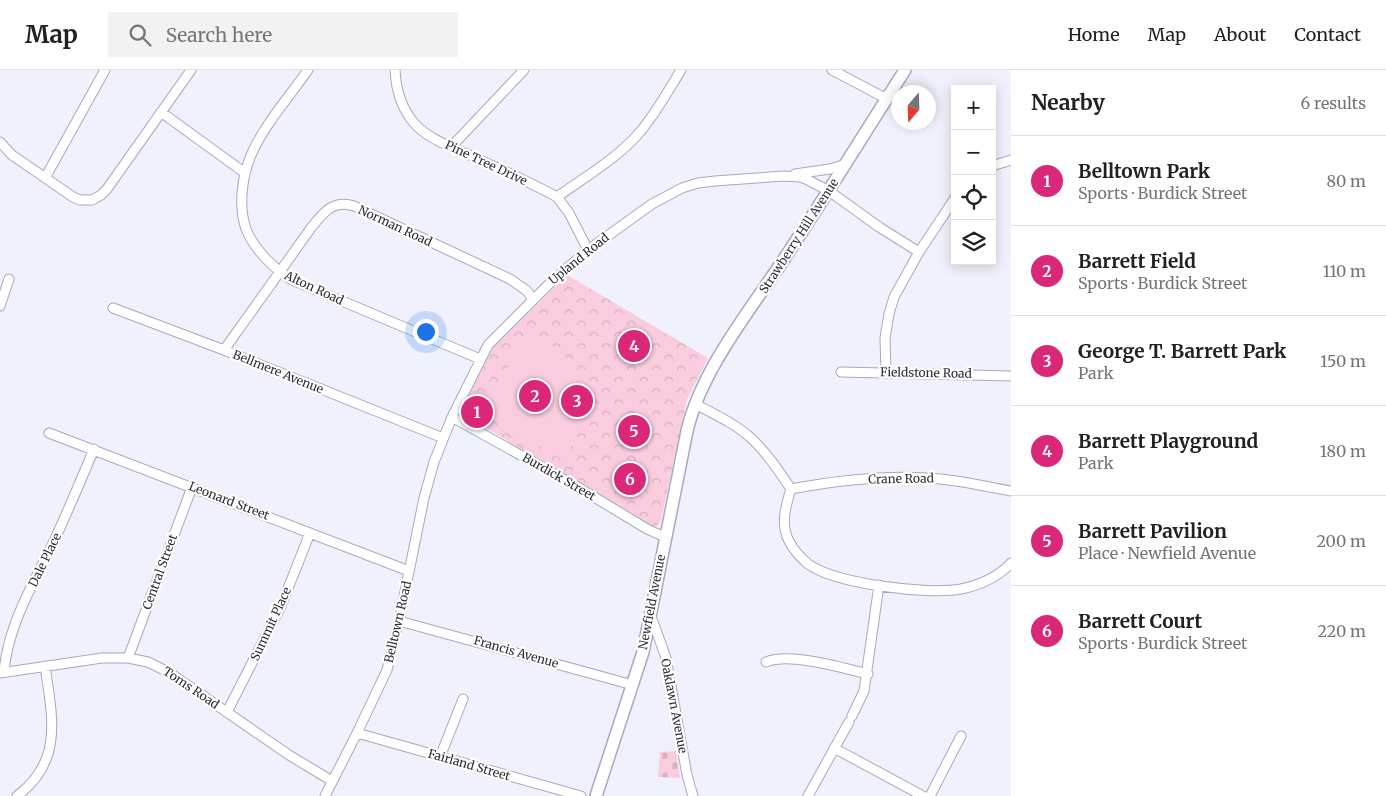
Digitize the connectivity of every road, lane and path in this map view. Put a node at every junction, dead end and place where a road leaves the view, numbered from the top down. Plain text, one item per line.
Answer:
1 (105, 70) edge
2 (191, 70) edge
3 (308, 70) edge
4 (395, 70) edge
5 (524, 70) edge
6 (681, 70) edge
7 (832, 70) edge
8 (905, 70) edge
9 (887, 99) junction
10 (161, 112) junction
11 (0, 142) edge
12 (451, 147) junction
13 (1011, 160) edge
14 (846, 164) junction
15 (996, 165) edge
16 (245, 173) junction
17 (784, 176) junction
18 (46, 178) junction
19 (829, 191) junction
20 (557, 197) junction
21 (951, 204) edge
22 (588, 250) junction
23 (919, 252) junction
24 (280, 272) junction
25 (9, 279) dead end
26 (533, 299) junction
27 (0, 306) edge
28 (113, 308) dead end
29 (224, 350) junction
30 (480, 359) junction
31 (840, 372) dead end
32 (886, 372) junction
33 (1011, 376) edge
34 (695, 404) junction
35 (452, 416) junction
36 (49, 433) dead end
37 (443, 438) junction
38 (94, 449) junction
39 (192, 487) junction
40 (791, 489) junction
41 (1011, 491) edge
42 (310, 533) junction
43 (665, 537) junction
44 (1011, 563) edge
45 (409, 571) junction
46 (880, 585) junction
47 (651, 616) junction
48 (399, 621) junction
49 (128, 658) junction
50 (766, 662) dead end
51 (45, 666) junction
52 (2, 672) edge
53 (868, 674) junction
54 (633, 685) junction
55 (463, 699) dead end
56 (228, 712) junction
57 (357, 733) junction
58 (961, 736) dead end
59 (834, 748) junction
60 (440, 757) junction
61 (332, 781) junction
62 (17, 796) edge
63 (325, 796) edge
64 (581, 796) edge
65 (596, 796) edge
66 (693, 796) edge
67 (808, 796) edge
68 (923, 796) edge
69 (930, 796) edge

1 - 18 street
2 - 10 street
3 - 16 street, Alton Road
4 - 12 street, Pine Tree Drive
5 - 12 street
6 - 20 street
7 - 9 street
8 - 9 main road, Strawberry Hill Avenue
9 - 14 main road, Strawberry Hill Avenue
10 - 16 street
10 - 18 street
11 - 18 street
12 - 20 street, Pine Tree Drive
13 - 15 street
14 - 17 street, Upland Road
14 - 19 main road, Strawberry Hill Avenue
16 - 24 street, Alton Road
17 - 19 street, Upland Road
17 - 22 street, Upland Road
19 - 23 street, Upland Road
19 - 34 main road, Strawberry Hill Avenue
20 - 22 street, Pine Tree Drive
21 - 23 street
22 - 26 street, Upland Road
23 - 32 street
24 - 26 street, Norman Road
24 - 29 street, Norman Road
24 - 30 street, Alton Road
25 - 27 street
26 - 30 street, Upland Road
28 - 29 street, Bellmere Avenue
29 - 37 street, Bellmere Avenue
30 - 35 street, Upland Road
31 - 32 street, Fieldstone Road
32 - 33 street, Fieldstone Road
34 - 40 street
34 - 43 main road, Newfield Avenue
35 - 37 street, Upland Road
35 - 43 street, Burdick Street
36 - 38 street, Leonard Street
37 - 45 street, Belltown Road
38 - 39 street, Leonard Street
38 - 52 street, Dale Place
39 - 42 street, Leonard Street
39 - 49 street, Central Street
40 - 41 street, Crane Road
40 - 46 street
42 - 45 street, Leonard Street
42 - 56 street, Summit Place
43 - 47 main road, Newfield Avenue
44 - 46 street
45 - 48 street, Belltown Road
46 - 53 street
47 - 54 main road, Newfield Avenue
47 - 66 street, Oaklawn Avenue
48 - 54 street, Francis Avenue
48 - 57 street, Belltown Road
49 - 51 street, Toms Road
49 - 56 street, Toms Road
50 - 53 street
51 - 52 street, Toms Road
51 - 62 street
53 - 59 street
54 - 65 main road, Newfield Avenue
55 - 60 street
56 - 61 street, Toms Road
57 - 60 street, Fairland Street
57 - 61 street, Belltown Road
58 - 69 street
59 - 67 street
59 - 68 street
60 - 64 street, Fairland Street
61 - 63 street, Belltown Road

